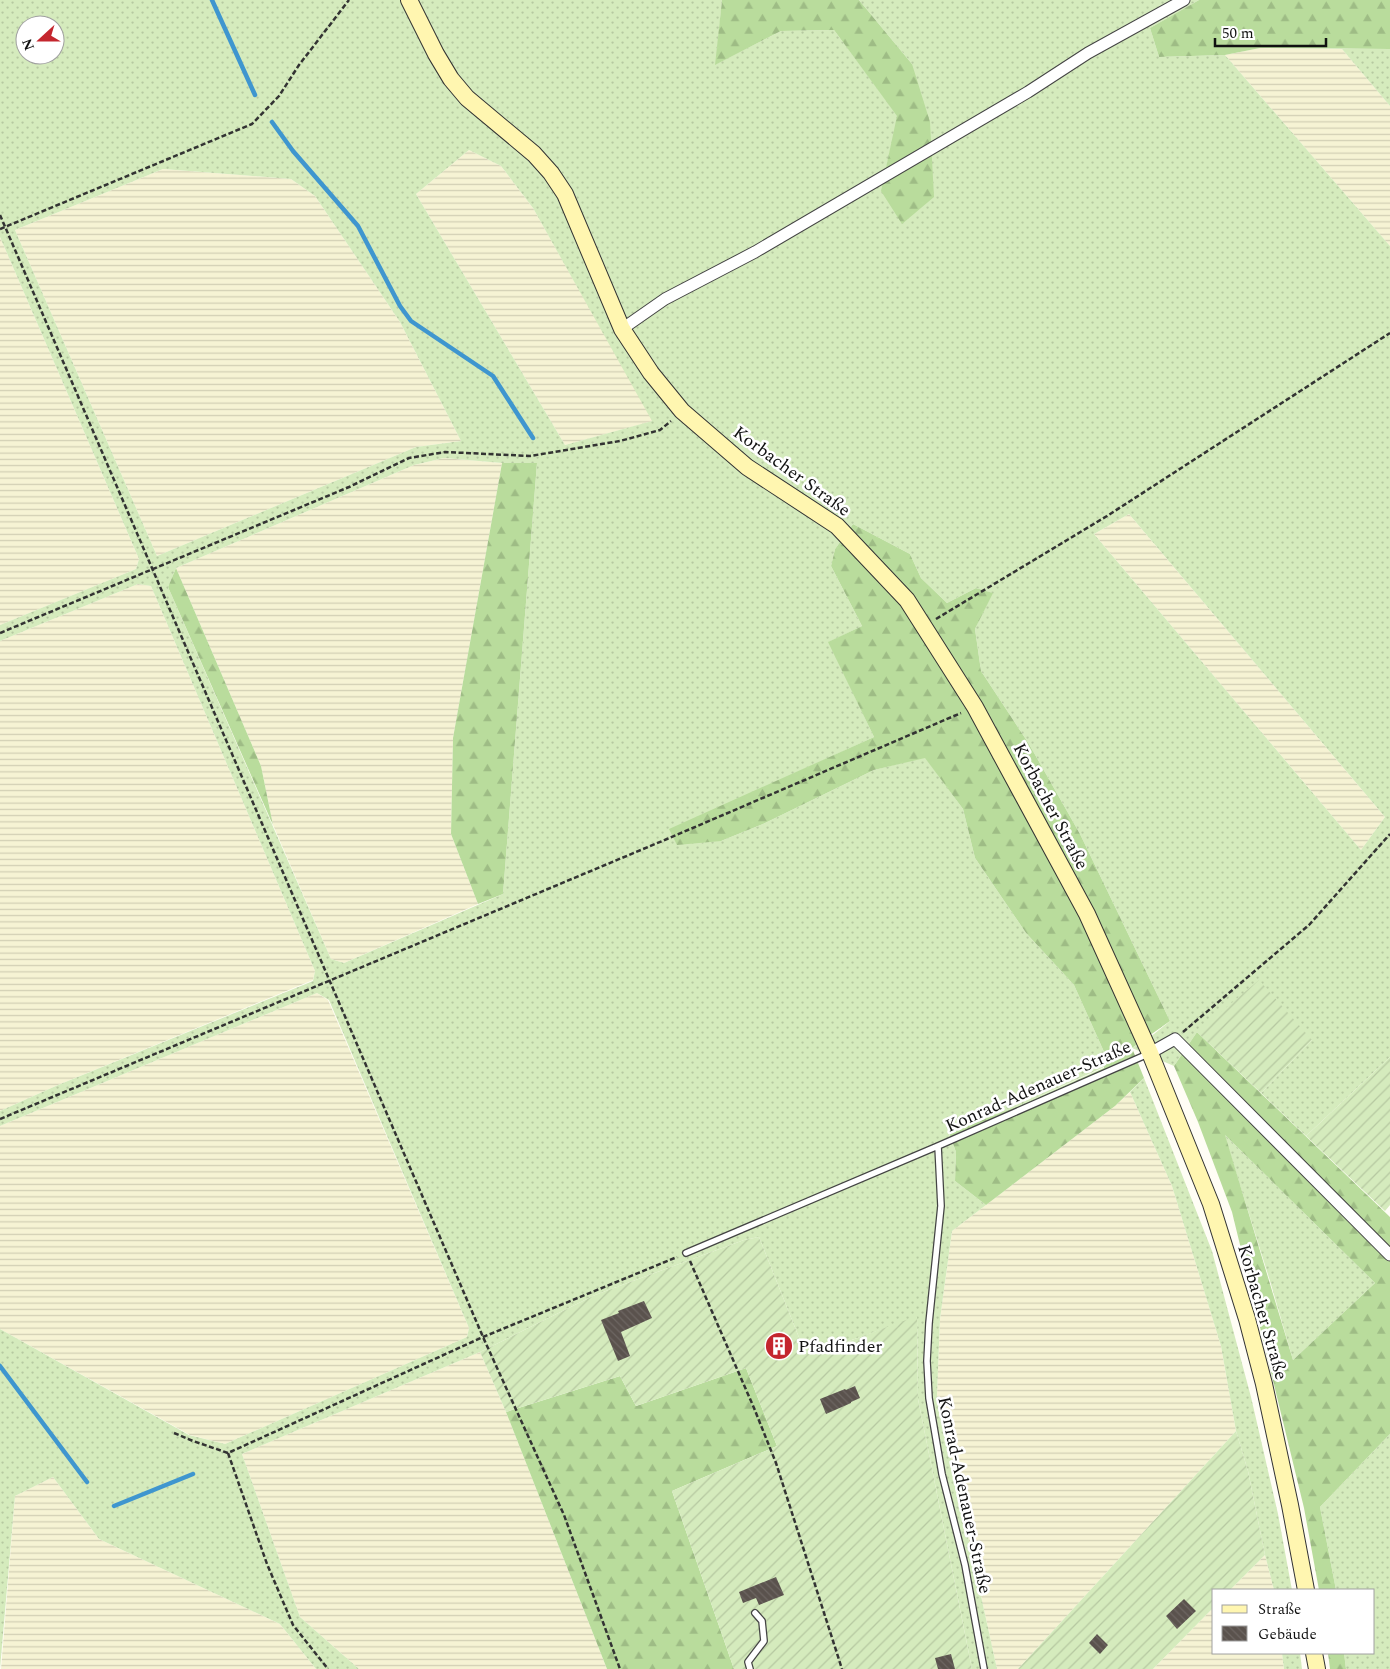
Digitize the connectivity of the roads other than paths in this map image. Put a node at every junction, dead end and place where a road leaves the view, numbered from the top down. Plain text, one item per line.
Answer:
1 (409, 0) edge
2 (1184, 0) edge
3 (622, 329) junction
4 (1150, 1053) junction
5 (938, 1146) junction
6 (686, 1253) road end
7 (1390, 1255) edge
8 (1306, 1589) edge
9 (755, 1613) dead end
10 (1314, 1654) edge
11 (750, 1669) edge
12 (984, 1669) edge
13 (1317, 1669) edge

1 - 3 street, Korbacher Straße
2 - 3 street
3 - 4 street, Korbacher Straße
4 - 5 lane, Konrad-Adenauer-Straße
4 - 7 street
4 - 8 street, Korbacher Straße
5 - 6 lane, Konrad-Adenauer-Straße
5 - 12 lane, Konrad-Adenauer-Straße
9 - 11 lane
10 - 13 street

